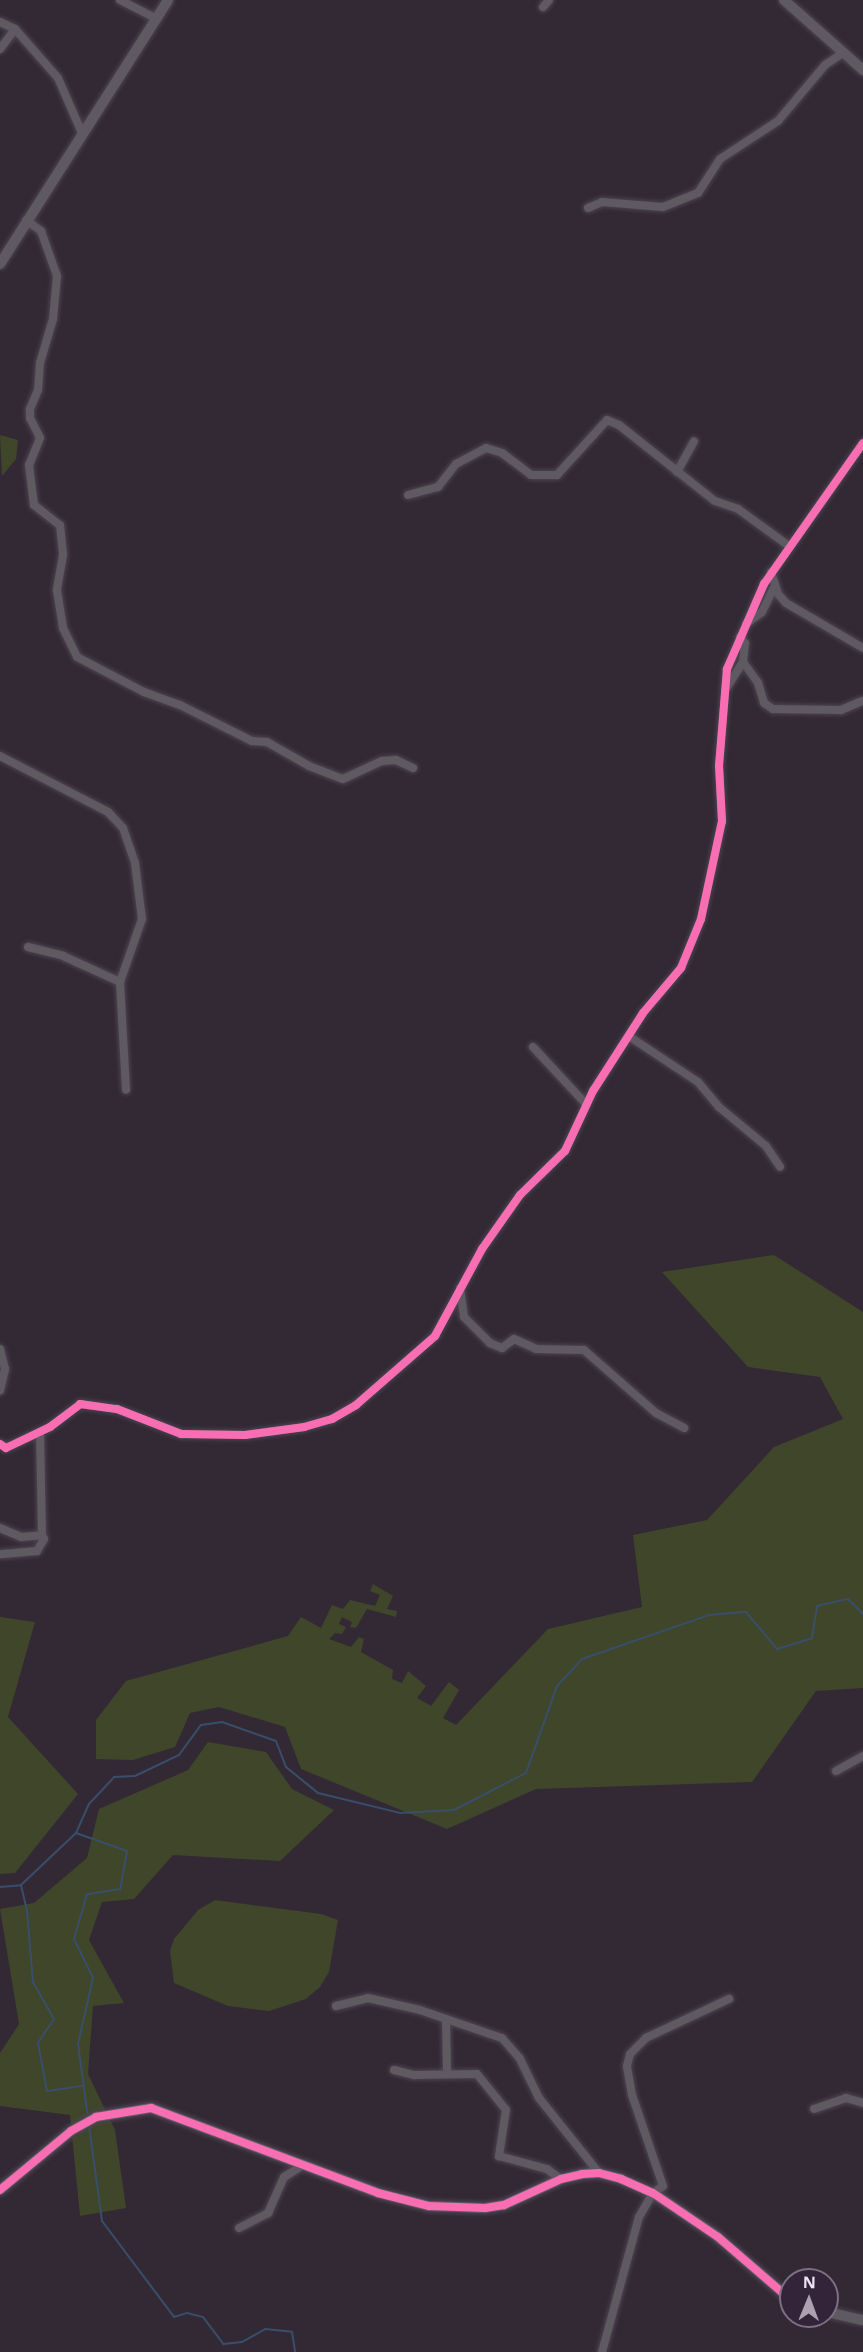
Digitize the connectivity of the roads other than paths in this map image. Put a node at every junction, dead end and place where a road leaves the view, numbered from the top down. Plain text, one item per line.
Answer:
1 (120, 0) edge
2 (168, 0) edge
3 (784, 0) edge
4 (154, 17) junction
5 (0, 22) edge
6 (15, 29) junction
7 (0, 49) edge
8 (843, 53) junction
9 (863, 70) edge
10 (81, 131) junction
11 (588, 208) dead end
12 (26, 220) junction
13 (0, 264) edge
14 (694, 441) dead end
15 (863, 443) edge
16 (677, 472) junction
17 (408, 495) dead end
18 (789, 546) junction
19 (771, 572) junction
20 (775, 585) junction
21 (746, 624) junction
22 (740, 637) junction
23 (863, 648) edge
24 (743, 662) junction
25 (724, 691) junction
26 (862, 701) edge
27 (0, 756) edge
28 (413, 768) dead end
29 (28, 948) dead end
30 (120, 982) junction
31 (630, 1037) junction
32 (533, 1047) dead end
33 (126, 1090) dead end
34 (586, 1104) junction
35 (780, 1167) dead end
36 (460, 1284) junction
37 (0, 1349) edge
38 (0, 1390) edge
39 (684, 1428) dead end
40 (40, 1432) junction
41 (2, 1445) edge
42 (0, 1528) edge
43 (42, 1535) junction
44 (0, 1554) edge
45 (863, 1756) edge
46 (836, 1771) dead end
47 (729, 1999) dead end
48 (336, 2006) dead end
49 (446, 2019) junction
50 (394, 2070) dead end
51 (447, 2072) junction
52 (863, 2103) edge
53 (814, 2109) dead end
54 (303, 2164) junction
55 (599, 2173) junction
56 (561, 2179) junction
57 (0, 2190) edge
58 (653, 2193) junction
59 (239, 2228) dead end
60 (779, 2290) edge
61 (839, 2315) edge
62 (863, 2320) edge
63 (602, 2352) edge

1 - 4 street
2 - 4 street
3 - 8 street
4 - 10 street
5 - 6 street
6 - 7 street
6 - 10 street
8 - 9 street
8 - 11 street
10 - 12 street
12 - 13 street
12 - 28 street
14 - 16 street
15 - 18 street
16 - 17 street
16 - 18 street
18 - 19 street
19 - 20 street
19 - 21 street
20 - 21 street
20 - 23 street
21 - 22 street
22 - 24 street
22 - 25 street
24 - 25 street
24 - 26 street
25 - 31 street
27 - 30 street
29 - 30 street
30 - 33 street
31 - 34 street
31 - 35 street
32 - 34 street
34 - 36 street
36 - 39 street
36 - 40 street
37 - 38 street
40 - 41 street
40 - 43 street
42 - 43 street
43 - 44 street
45 - 46 street
47 - 58 street
48 - 49 street
49 - 51 street
49 - 55 street
50 - 51 street
51 - 56 street
52 - 53 street
54 - 56 street
54 - 57 street
54 - 59 street
55 - 56 street
55 - 58 street
58 - 60 street
58 - 63 street
61 - 62 street

